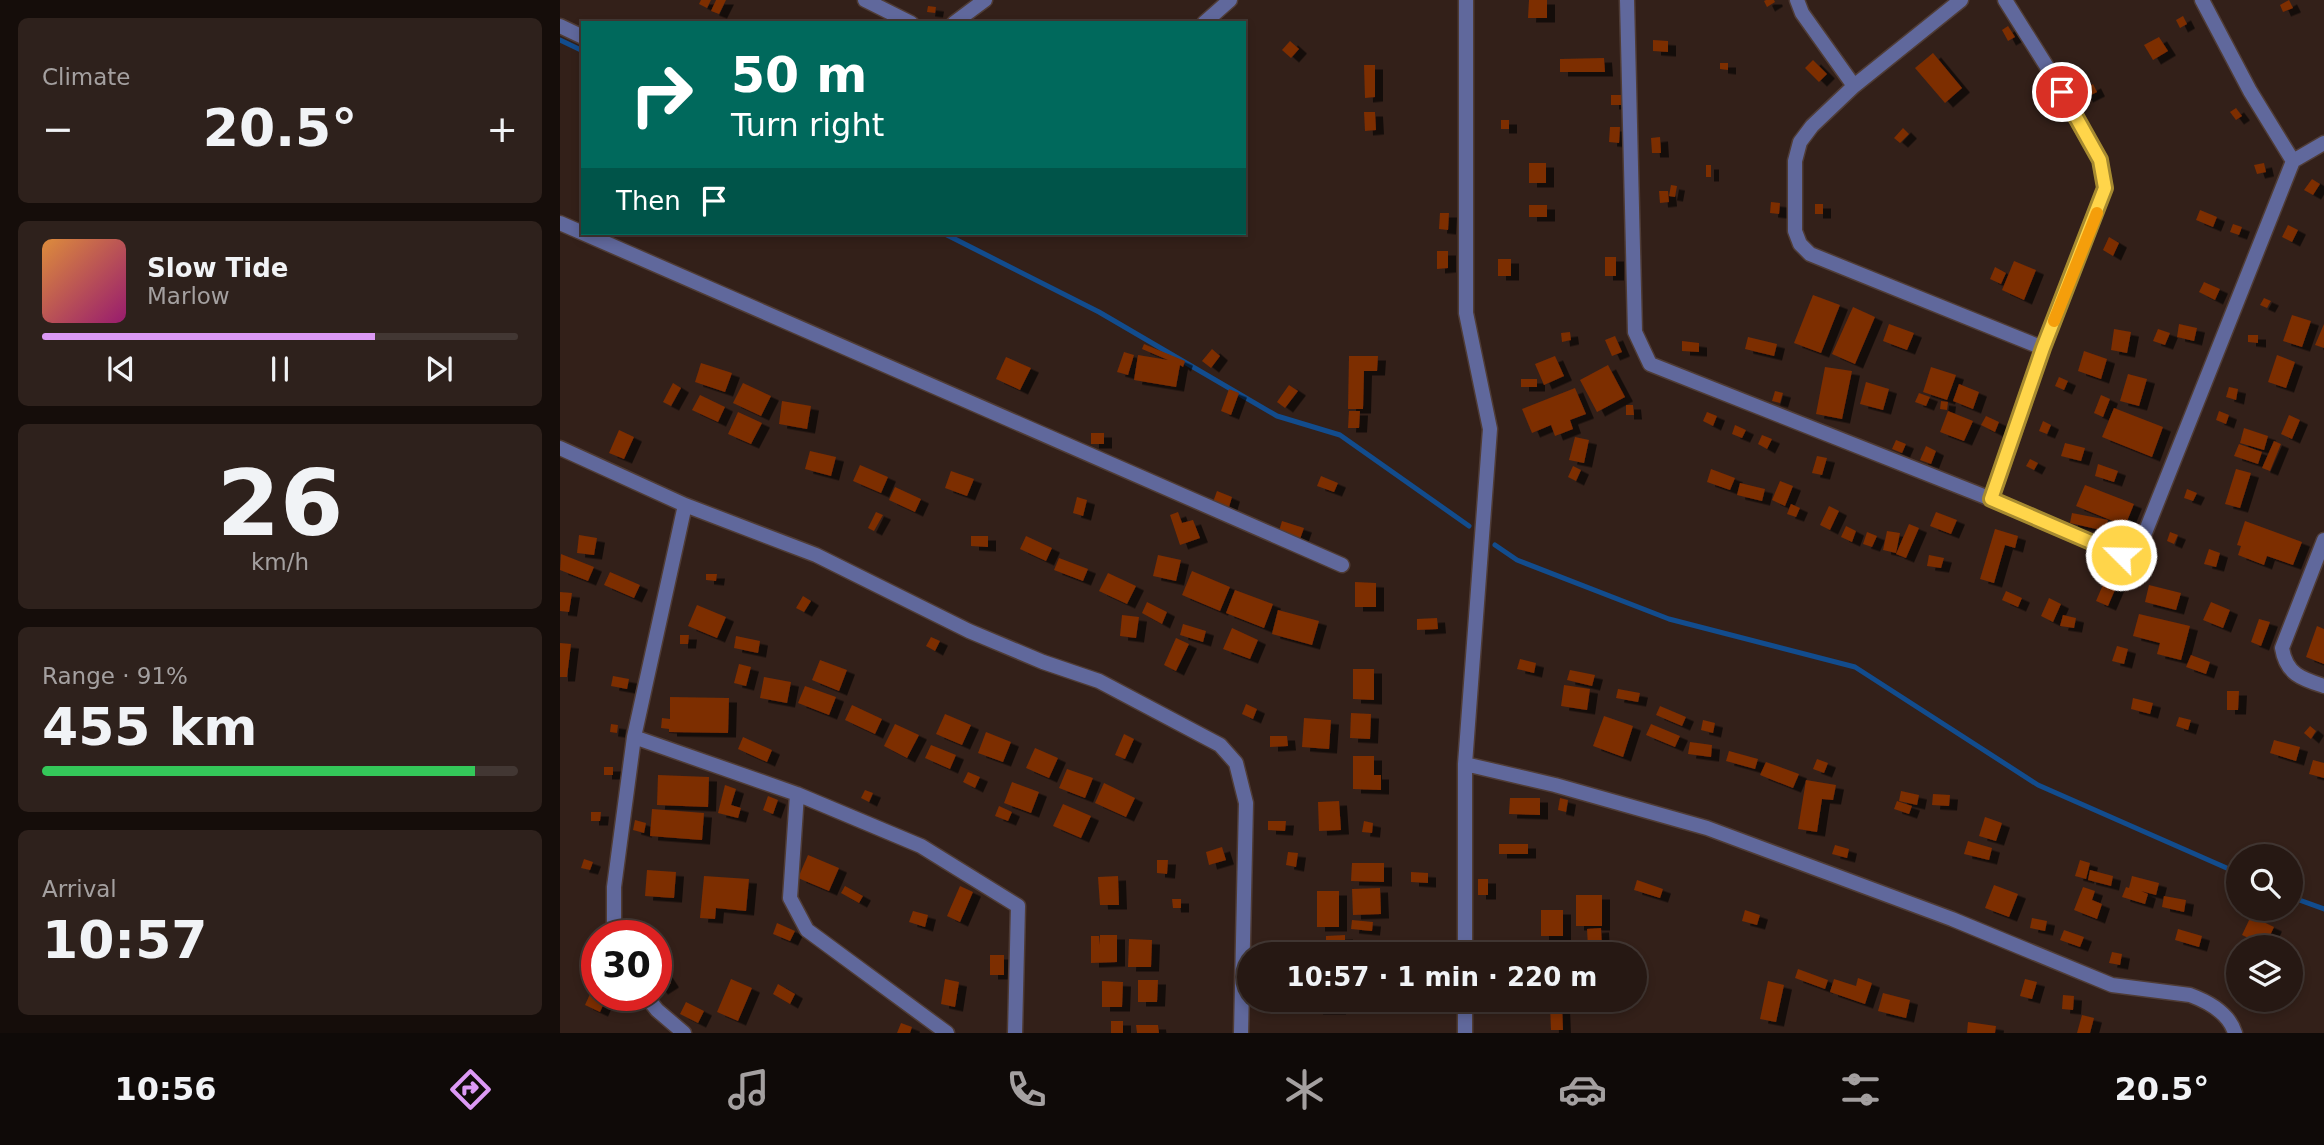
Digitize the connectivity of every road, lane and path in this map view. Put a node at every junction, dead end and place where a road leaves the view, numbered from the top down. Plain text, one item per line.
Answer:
1 (865, 0) edge
2 (985, 0) edge
3 (1230, 0) edge
4 (1466, 0) edge
5 (1627, 0) edge
6 (1797, 0) edge
7 (1961, 0) edge
8 (2005, 0) edge
9 (2202, 0) edge
10 (907, 21) edge
11 (957, 21) edge
12 (1206, 21) edge
13 (560, 26) edge
14 (581, 36) edge
15 (1854, 86) junction
16 (2324, 143) edge
17 (2293, 161) junction
18 (560, 223) edge
19 (581, 232) edge
20 (587, 235) edge
21 (2043, 348) junction
22 (560, 448) edge
23 (1991, 499) junction
24 (685, 505) junction
25 (2324, 540) edge
26 (1342, 565) dead end
27 (2324, 686) edge
28 (634, 737) junction
29 (1465, 764) junction
30 (797, 794) junction
31 (614, 920) edge
32 (1465, 942) edge
33 (658, 1011) edge
34 (1465, 1012) edge
35 (684, 1033) edge
36 (947, 1033) edge
37 (1015, 1033) edge
38 (1241, 1033) edge
39 (1465, 1033) edge
40 (2235, 1033) edge

1 - 10 street
2 - 11 street
3 - 12 street
4 - 29 street
5 - 23 street
6 - 15 street
7 - 15 street
8 - 21 street
9 - 17 street
13 - 14 street
15 - 21 street
16 - 17 street
17 - 23 street
18 - 19 street
20 - 26 street
21 - 23 street
22 - 24 street
24 - 28 street
24 - 38 street
25 - 27 street
28 - 30 street
28 - 31 street
29 - 32 street
29 - 40 street
30 - 36 street
30 - 37 street
33 - 35 street
34 - 39 street

